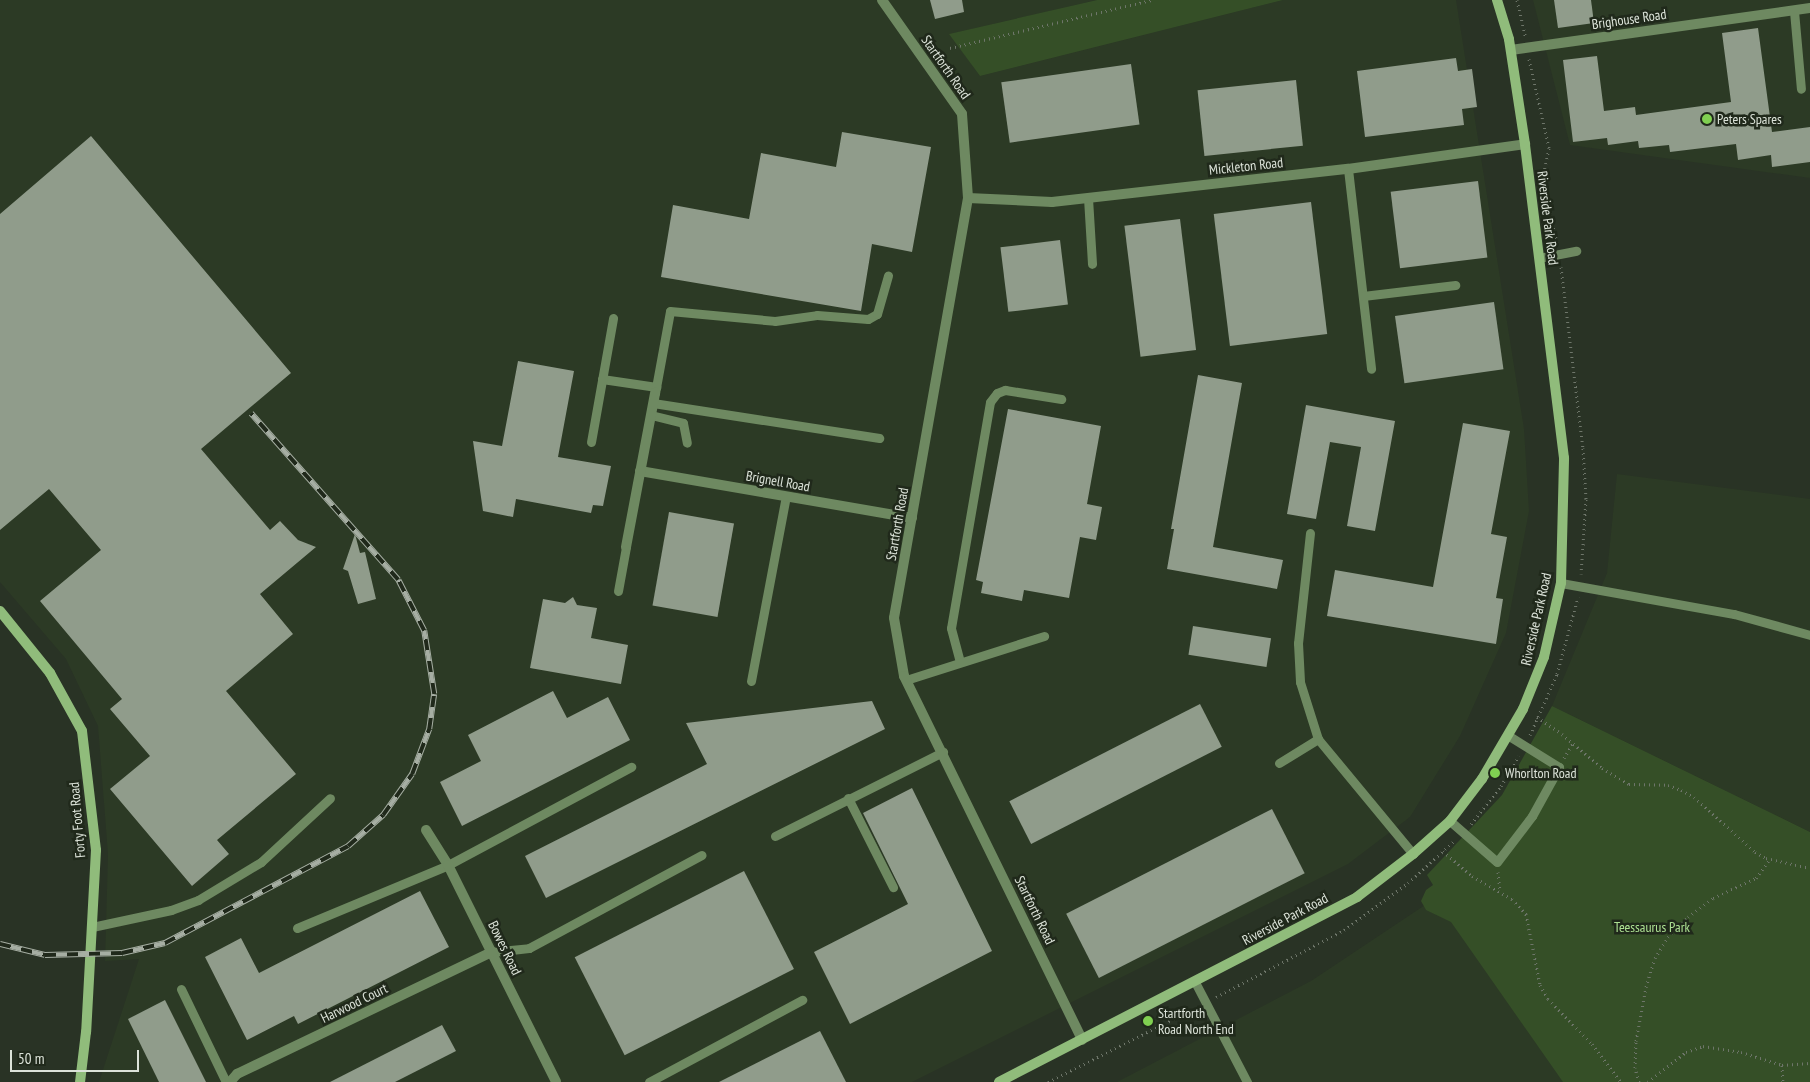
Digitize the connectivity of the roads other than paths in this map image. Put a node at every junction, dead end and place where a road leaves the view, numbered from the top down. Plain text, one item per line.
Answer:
1 (882, 0) edge
2 (1497, 0) edge
3 (1810, 8) edge
4 (1794, 11) junction
5 (1511, 50) junction
6 (1801, 89) dead end
7 (1525, 144) junction
8 (1348, 169) junction
9 (968, 198) junction
10 (1088, 198) junction
11 (1576, 251) dead end
12 (1539, 258) junction
13 (1092, 264) dead end
14 (888, 276) dead end
15 (1454, 285) dead end
16 (1363, 296) junction
17 (613, 318) dead end
18 (1371, 369) dead end
19 (602, 379) junction
20 (654, 394) junction
21 (1061, 399) dead end
22 (650, 415) junction
23 (879, 438) dead end
24 (591, 442) dead end
25 (688, 443) dead end
26 (640, 471) junction
27 (786, 496) junction
28 (912, 518) junction
29 (1310, 533) dead end
30 (626, 547) joint
31 (1561, 583) junction
32 (618, 591) dead end
33 (0, 611) edge
34 (1810, 635) edge
35 (1044, 636) dead end
36 (960, 662) junction
37 (906, 680) junction
38 (751, 681) dead end
39 (1509, 736) junction
40 (1318, 739) junction
41 (943, 752) junction
42 (1279, 762) dead end
43 (631, 768) dead end
44 (330, 798) dead end
45 (848, 798) junction
46 (1450, 821) junction
47 (426, 830) dead end
48 (775, 836) dead end
49 (1413, 854) junction
50 (702, 855) dead end
51 (448, 865) junction
52 (893, 887) dead end
53 (92, 928) junction
54 (297, 928) dead end
55 (492, 952) junction
56 (1195, 982) junction
57 (181, 989) dead end
58 (802, 1000) dead end
59 (1082, 1040) junction
60 (80, 1082) edge
61 (226, 1082) edge
62 (230, 1082) edge
63 (556, 1082) edge
64 (649, 1082) edge
65 (999, 1082) edge
66 (1247, 1082) edge

1 - 9 street, Startforth Road
2 - 5 street, Riverside Park Road
3 - 4 street, Brighouse Road
4 - 5 street, Brighouse Road
4 - 6 lane
5 - 7 street, Riverside Park Road
7 - 8 street, Mickleton Road
7 - 12 street, Riverside Park Road
8 - 10 street, Mickleton Road
8 - 16 lane
9 - 10 street, Mickleton Road
9 - 28 street, Startforth Road
10 - 13 lane
11 - 12 lane
12 - 31 street, Riverside Park Road
14 - 20 lane
15 - 16 lane
16 - 18 lane
17 - 19 lane
19 - 20 lane
19 - 24 lane
20 - 22 street
20 - 23 lane
21 - 36 lane
22 - 25 lane
22 - 26 street
26 - 27 street, Brignell Road
26 - 30 street
27 - 28 street, Brignell Road
27 - 38 lane
28 - 37 street, Startforth Road
29 - 40 lane
30 - 32 lane
31 - 34 lane
31 - 39 street, Riverside Park Road
33 - 53 street, Forty Foot Road
35 - 36 lane
36 - 37 lane
37 - 41 street, Startforth Road
39 - 46 street, Riverside Park Road
39 - 46 lane
40 - 42 lane
40 - 49 lane
41 - 45 lane
41 - 59 street, Startforth Road
43 - 51 lane
44 - 53 lane
45 - 48 lane
45 - 52 lane
46 - 49 street, Riverside Park Road
47 - 51 street, Bowes Road
49 - 56 street, Riverside Park Road
50 - 55 lane
51 - 54 lane
51 - 55 street, Bowes Road
53 - 60 street, Forty Foot Road
55 - 62 street, Harwood Court
55 - 63 street, Bowes Road
56 - 59 street, Riverside Park Road
56 - 66 lane
57 - 61 lane
58 - 64 lane
59 - 65 street, Riverside Park Road

